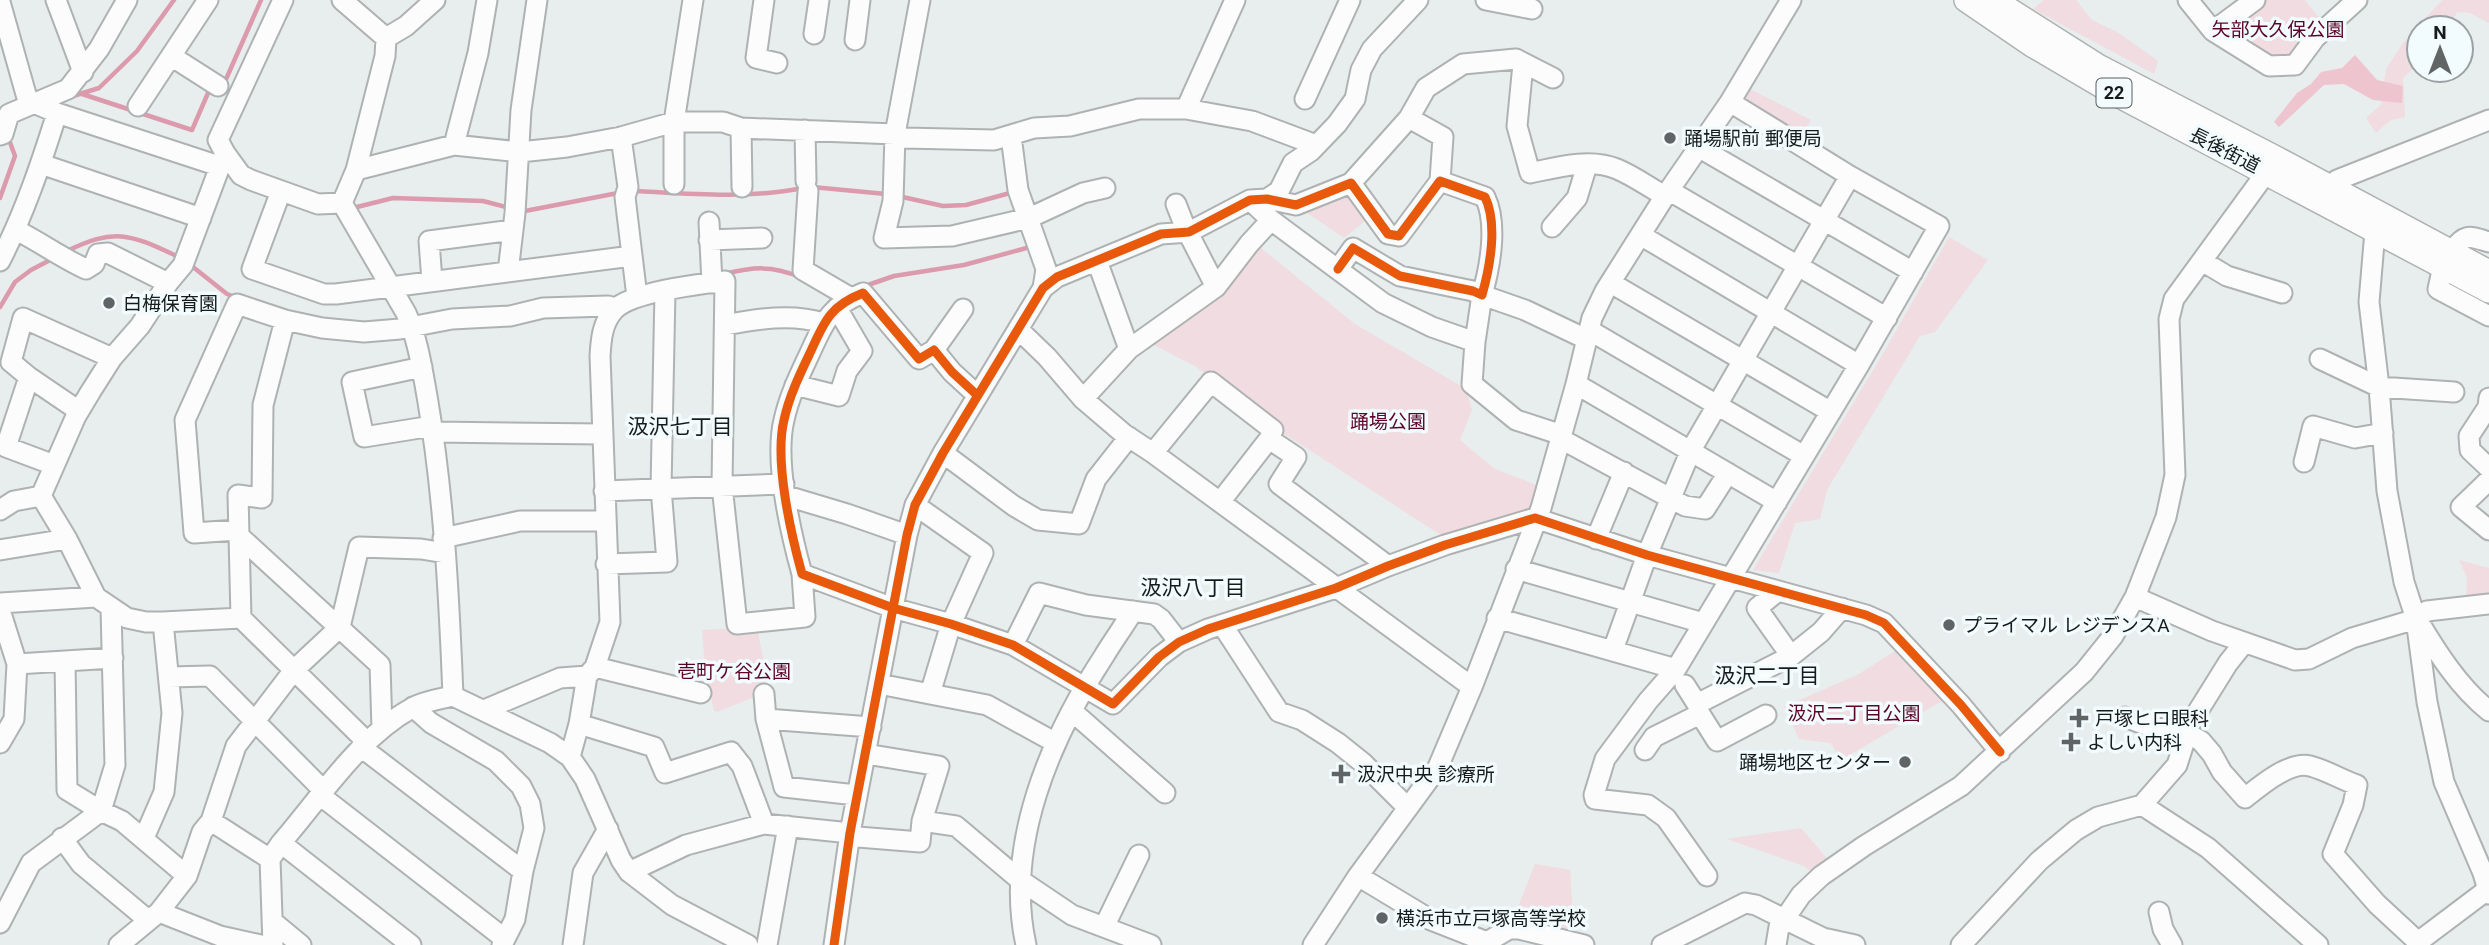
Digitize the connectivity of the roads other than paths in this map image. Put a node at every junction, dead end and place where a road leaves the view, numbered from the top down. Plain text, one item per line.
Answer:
1 (56, 0) edge
2 (127, 0) edge
3 (208, 0) edge
4 (283, 0) edge
5 (342, 0) edge
6 (435, 0) edge
7 (488, 0) edge
8 (537, 0) edge
9 (693, 0) edge
10 (764, 0) edge
11 (819, 0) edge
12 (860, 0) edge
13 (920, 0) edge
14 (1235, 0) edge
15 (1350, 0) edge
16 (1418, 0) edge
17 (1486, 0) edge
18 (1791, 0) edge
19 (1966, 0) edge
20 (1994, 0) edge
21 (2188, 0) edge
22 (2255, 0) edge
23 (2357, 0) edge
24 (0, 2) edge
25 (1532, 9) dead end
26 (2213, 31) junction
27 (814, 34) dead end
28 (386, 38) junction
29 (855, 40) dead end
30 (171, 57) junction
31 (777, 62) dead end
32 (1523, 64) junction
33 (83, 72) junction
34 (1553, 78) dead end
35 (218, 86) dead end
36 (1305, 99) dead end
37 (1730, 102) junction
38 (138, 106) dead end
39 (41, 107) junction
40 (1186, 109) junction
41 (1409, 118) junction
42 (2489, 120) edge
43 (674, 122) junction
44 (741, 128) junction
45 (805, 131) junction
46 (895, 134) junction
47 (0, 135) edge
48 (1011, 136) junction
49 (621, 137) junction
50 (454, 145) junction
51 (1317, 145) junction
52 (1700, 148) junction
53 (520, 152) junction
54 (222, 160) junction
55 (41, 164) junction
56 (1587, 165) junction
57 (2272, 165) junction
58 (356, 170) junction
59 (1850, 176) junction
60 (1440, 181) junction
61 (1351, 183) junction
62 (674, 184) dead end
63 (742, 187) dead end
64 (1105, 188) dead end
65 (2332, 188) junction
66 (281, 191) junction
67 (1668, 194) junction
68 (1258, 199) junction
69 (342, 203) junction
70 (1176, 204) dead end
71 (515, 215) junction
72 (201, 218) junction
73 (1029, 218) junction
74 (1271, 220) junction
75 (1825, 221) junction
76 (2379, 224) junction
77 (1552, 227) dead end
78 (16, 230) junction
79 (1189, 232) junction
80 (750, 233) dead end
81 (1642, 236) junction
82 (2489, 242) edge
83 (632, 256) junction
84 (2447, 259) junction
85 (0, 261) edge
86 (1097, 261) junction
87 (2202, 261) junction
88 (1798, 266) junction
89 (1338, 269) junction
90 (508, 272) junction
91 (1913, 272) junction
92 (2489, 272) edge
93 (712, 278) junction
94 (432, 281) junction
95 (168, 283) junction
96 (1611, 283) junction
97 (391, 287) junction
98 (1216, 287) junction
99 (1043, 288) junction
100 (665, 291) junction
101 (2489, 291) edge
102 (637, 293) junction
103 (2282, 293) dead end
104 (1482, 295) junction
105 (842, 298) junction
106 (615, 308) junction
107 (963, 309) dead end
108 (1771, 313) junction
109 (2489, 316) edge
110 (1887, 318) junction
111 (285, 320) junction
112 (410, 321) junction
113 (823, 324) junction
114 (725, 325) junction
115 (1018, 329) junction
116 (1587, 335) junction
117 (1475, 342) junction
118 (1129, 349) junction
119 (934, 350) junction
120 (112, 358) junction
121 (1744, 359) junction
122 (2320, 359) dead end
123 (1859, 365) junction
124 (422, 367) junction
125 (29, 377) junction
126 (1576, 384) junction
127 (795, 385) junction
128 (2379, 387) junction
129 (2454, 392) dead end
130 (977, 396) junction
131 (2489, 398) edge
132 (1083, 399) junction
133 (1717, 405) junction
134 (79, 411) junction
135 (1831, 412) junction
136 (433, 429) junction
137 (2383, 433) junction
138 (602, 434) junction
139 (1129, 437) junction
140 (1561, 437) junction
141 (1269, 439) junction
142 (1691, 450) junction
143 (943, 453) junction
144 (1153, 453) junction
145 (1804, 456) junction
146 (2304, 462) dead end
147 (54, 464) junction
148 (2489, 468) edge
149 (1624, 471) junction
150 (1728, 473) junction
151 (2489, 480) edge
152 (722, 486) junction
153 (661, 488) junction
154 (786, 490) junction
155 (604, 491) junction
156 (41, 496) junction
157 (1671, 499) junction
158 (1220, 502) junction
159 (1777, 502) junction
160 (915, 505) junction
161 (0, 510) edge
162 (1535, 518) junction
163 (605, 521) junction
164 (2489, 530) edge
165 (238, 533) junction
166 (907, 535) junction
167 (67, 539) junction
168 (1596, 539) junction
169 (444, 545) junction
170 (0, 550) edge
171 (1647, 555) junction
172 (606, 564) junction
173 (1388, 566) junction
174 (1516, 569) junction
175 (802, 574) junction
176 (1731, 578) junction
177 (1336, 588) junction
178 (1778, 591) junction
179 (2135, 597) junction
180 (1629, 601) junction
181 (0, 603) edge
182 (104, 603) junction
183 (2489, 604) edge
184 (893, 608) junction
185 (1842, 608) junction
186 (0, 610) edge
187 (1133, 611) junction
188 (241, 618) junction
189 (1497, 618) junction
190 (2416, 619) junction
191 (163, 622) junction
192 (1703, 623) junction
193 (951, 624) junction
194 (1223, 626) junction
195 (340, 627) junction
196 (1179, 642) junction
197 (2244, 643) junction
198 (1013, 645) junction
199 (1613, 650) junction
200 (1791, 656) junction
201 (113, 658) junction
202 (65, 661) junction
203 (295, 670) junction
204 (591, 671) junction
205 (11, 676) edge
206 (169, 677) junction
207 (1681, 677) junction
208 (879, 684) junction
209 (1086, 687) junction
210 (1472, 687) junction
211 (701, 693) dead end
212 (764, 694) dead end
213 (930, 694) junction
214 (453, 696) junction
215 (413, 707) junction
216 (1698, 709) junction
217 (484, 710) junction
218 (2489, 711) edge
219 (1073, 712) junction
220 (1766, 715) dead end
221 (2125, 717) dead end
222 (766, 719) junction
223 (254, 720) junction
224 (579, 724) junction
225 (871, 727) junction
226 (2187, 733) junction
227 (370, 739) junction
228 (0, 743) edge
229 (1056, 743) junction
230 (1645, 750) dead end
231 (2000, 752) junction
232 (866, 754) junction
233 (570, 757) junction
234 (1164, 793) dead end
235 (323, 794) junction
236 (856, 795) junction
237 (2141, 805) junction
238 (1408, 808) junction
239 (101, 811) junction
240 (211, 821) junction
241 (922, 821) junction
242 (764, 824) junction
243 (788, 826) junction
244 (608, 829) junction
245 (850, 832) junction
246 (62, 838) junction
247 (144, 838) junction
248 (276, 851) junction
249 (1139, 855) dead end
250 (523, 871) junction
251 (629, 872) junction
252 (187, 876) junction
253 (1357, 876) junction
254 (1707, 876) dead end
255 (1020, 880) junction
256 (2488, 892) edge
257 (2159, 912) dead end
258 (154, 916) junction
259 (1783, 919) junction
260 (272, 921) junction
261 (0, 923) edge
262 (1104, 928) junction
263 (503, 942) edge
264 (119, 945) edge
265 (261, 945) edge
266 (273, 945) edge
267 (301, 945) edge
268 (411, 945) edge
269 (573, 945) edge
270 (748, 945) edge
271 (767, 945) edge
272 (834, 945) edge
273 (1026, 945) edge
274 (1151, 945) edge
275 (1313, 945) edge
276 (1584, 945) edge
277 (1662, 945) edge
278 (1776, 945) edge
279 (1855, 945) edge
280 (1961, 945) edge
281 (2172, 945) edge
282 (2318, 945) edge

1 - 33 street
2 - 33 street
3 - 30 street
4 - 54 street
5 - 28 street
6 - 28 street
7 - 50 street
8 - 53 street
9 - 43 street
10 - 31 street
11 - 27 street
12 - 29 street
13 - 46 street
14 - 40 street
15 - 36 street
16 - 51 street
17 - 25 street
18 - 37 street
19 - 57 main road, 長後街道 / 22
20 - 57 main road, 長後街道 / 22
21 - 26 street
22 - 26 street
23 - 26 street
24 - 39 street
28 - 58 street
30 - 35 street
30 - 38 street
32 - 34 street
32 - 41 street
32 - 56 street
33 - 39 street
37 - 52 street
37 - 59 street
39 - 47 street
39 - 54 street
39 - 55 street
40 - 48 street
40 - 51 street
41 - 60 street
41 - 61 street
42 - 65 street
43 - 44 street
43 - 49 street
43 - 62 street
44 - 45 street
44 - 63 street
45 - 46 street
45 - 105 street
46 - 48 street
46 - 73 street
48 - 73 street
49 - 53 street
49 - 83 street
50 - 53 street
50 - 58 street
51 - 68 street
52 - 67 street
52 - 75 street
53 - 71 street
54 - 66 street
54 - 72 street
55 - 72 street
55 - 78 street
56 - 67 street
56 - 77 street
57 - 65 main road, 長後街道 / 22
57 - 76 main road, 長後街道 / 22
57 - 87 street
58 - 69 street
59 - 75 street
59 - 91 street
60 - 61 street
60 - 104 street
61 - 68 street
64 - 73 street
65 - 76 main road, 長後街道 / 22
66 - 69 street
66 - 97 street
67 - 81 street
67 - 88 street
68 - 74 street
68 - 79 street
69 - 97 street
70 - 79 street
71 - 90 street
71 - 94 street
72 - 95 street
73 - 99 street
74 - 89 street
74 - 98 street
75 - 88 street
75 - 91 street
76 - 84 main road, 長後街道 / 22
76 - 128 street
78 - 85 street
78 - 95 street
79 - 86 street
79 - 98 street
80 - 93 street
81 - 96 street
81 - 108 street
82 - 84 street
83 - 90 street
83 - 102 street
84 - 92 main road, 長後街道 / 22
84 - 101 main road, 長後街道 / 22
84 - 109 street
86 - 99 street
86 - 118 street
87 - 103 street
87 - 179 street
88 - 108 street
88 - 110 street
89 - 104 street
89 - 117 street
90 - 94 street
91 - 110 street
93 - 100 street
93 - 114 street
94 - 97 street
95 - 120 street
96 - 116 street
96 - 121 street
97 - 112 street
98 - 118 street
99 - 115 street
100 - 102 street
100 - 153 street
102 - 106 street
104 - 116 street
104 - 117 street
105 - 113 street
105 - 119 street
105 - 127 street
106 - 112 street
106 - 138 street
107 - 119 street
108 - 121 street
108 - 123 street
110 - 123 street
111 - 112 street
111 - 165 street
111 - 165 street
112 - 124 street
113 - 114 street
113 - 127 street
114 - 152 street
115 - 130 street
115 - 132 street
116 - 126 street
116 - 133 street
117 - 140 street
118 - 132 street
119 - 130 street
120 - 125 street
120 - 134 street
121 - 133 street
121 - 135 street
122 - 128 street
123 - 135 street
124 - 136 street
124 - 136 street
125 - 134 street
125 - 147 street
126 - 140 street
126 - 142 street
127 - 154 street
128 - 129 street
128 - 137 street
130 - 143 street
131 - 148 street
132 - 139 street
133 - 142 street
133 - 145 street
134 - 147 street
135 - 145 street
136 - 138 street
136 - 169 street
137 - 146 street
137 - 190 street
138 - 155 street
139 - 143 street
139 - 144 street
140 - 149 street
140 - 162 street
141 - 144 street
141 - 158 street
141 - 173 street
142 - 150 street
142 - 157 street
143 - 160 street
144 - 158 street
145 - 159 street
147 - 156 street
149 - 157 street
149 - 168 street
150 - 157 street
150 - 159 street
151 - 164 street
152 - 153 street
152 - 154 street
152 - 175 street
153 - 155 street
153 - 172 street
154 - 166 street
154 - 175 street
155 - 163 street
156 - 161 street
156 - 167 street
157 - 171 street
158 - 177 street
159 - 176 street
160 - 166 street
160 - 193 street
162 - 168 street
162 - 173 street
162 - 174 street
163 - 169 street
163 - 172 street
165 - 188 street
165 - 195 street
166 - 184 street
167 - 170 street
167 - 182 street
168 - 171 street
169 - 195 street
169 - 214 street
171 - 176 street
171 - 180 street
172 - 204 street
173 - 177 street
174 - 180 street
174 - 189 street
175 - 184 street
176 - 178 street
176 - 192 street
177 - 194 street
177 - 210 street
178 - 185 street
178 - 200 street
179 - 197 street
179 - 231 street
180 - 192 street
180 - 199 street
181 - 182 street
182 - 191 street
182 - 201 street
183 - 190 street
184 - 193 street
184 - 208 street
185 - 200 street
185 - 231 street
186 - 205 street
187 - 196 street
187 - 198 street
187 - 209 street
188 - 191 street
188 - 203 street
189 - 199 street
189 - 210 street
190 - 197 street
190 - 218 street
190 - 256 street
191 - 206 street
192 - 207 street
193 - 198 street
193 - 213 street
194 - 196 street
194 - 238 street
195 - 203 street
195 - 227 street
196 - 209 street
197 - 226 street
198 - 209 street
199 - 207 street
200 - 216 street
201 - 202 street
201 - 239 street
202 - 205 street
202 - 239 street
203 - 223 street
203 - 227 street
204 - 211 street
204 - 217 street
204 - 224 street
205 - 228 street
206 - 223 street
206 - 247 street
207 - 216 street
207 - 254 street
208 - 213 street
208 - 225 street
209 - 219 street
210 - 238 street
212 - 222 street
213 - 229 street
214 - 215 street
214 - 217 street
215 - 227 street
215 - 250 street
216 - 220 street
216 - 230 street
217 - 233 street
219 - 229 street
219 - 234 street
221 - 226 street
222 - 225 street
222 - 236 street
223 - 235 street
223 - 240 street
224 - 233 street
224 - 242 street
225 - 232 street
226 - 237 street
226 - 256 street
227 - 235 street
227 - 250 street
229 - 255 street
231 - 259 street
232 - 236 street
232 - 241 street
233 - 244 street
235 - 248 street
235 - 263 street
236 - 245 street
237 - 280 street
237 - 282 street
238 - 253 street
239 - 246 street
239 - 247 street
240 - 248 street
240 - 252 street
241 - 245 street
241 - 255 street
242 - 243 street
242 - 251 street
243 - 245 street
243 - 271 street
244 - 251 street
244 - 269 street
245 - 272 street
246 - 258 street
246 - 261 street
247 - 252 street
248 - 260 street
248 - 268 street
249 - 262 street
250 - 263 street
251 - 270 street
252 - 258 street
253 - 275 street
253 - 276 street
255 - 262 street
255 - 273 street
257 - 281 street
258 - 264 street
258 - 265 street
259 - 277 street
259 - 278 street
259 - 279 street
260 - 266 street
260 - 267 street
262 - 274 street

